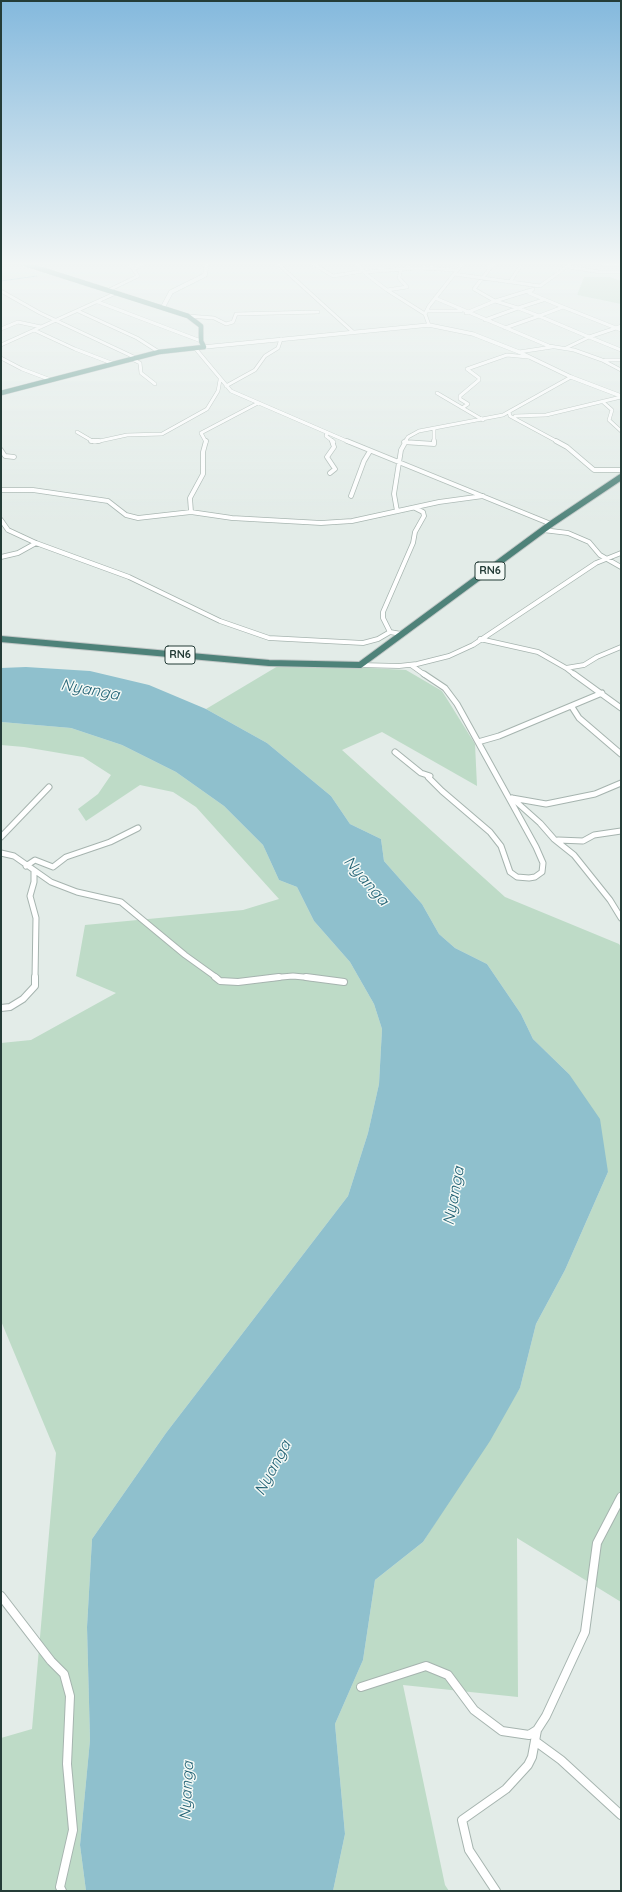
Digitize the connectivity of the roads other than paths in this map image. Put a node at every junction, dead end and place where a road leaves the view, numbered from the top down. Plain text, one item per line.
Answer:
1 (83, 351) edge
2 (120, 351) edge
3 (165, 351) edge
4 (198, 351) edge
5 (273, 351) edge
6 (526, 351) edge
7 (574, 351) edge
8 (159, 352) joint
9 (519, 352) joint
10 (528, 357) junction
11 (1, 358) edge
12 (134, 358) junction
13 (602, 360) junction
14 (621, 360) edge
15 (114, 364) junction
16 (621, 370) edge
17 (571, 378) junction
18 (51, 380) junction
19 (220, 380) junction
20 (155, 384) dead end
21 (232, 384) junction
22 (226, 386) junction
23 (231, 391) junction
24 (1, 393) edge
25 (437, 393) dead end
26 (621, 397) edge
27 (603, 402) junction
28 (258, 403) junction
29 (462, 408) junction
30 (510, 414) junction
31 (527, 417) junction
32 (518, 419) junction
33 (483, 420) junction
34 (434, 428) junction
35 (621, 431) edge
36 (77, 432) dead end
37 (327, 432) junction
38 (404, 442) junction
39 (1, 450) edge
40 (370, 451) junction
41 (14, 457) dead end
42 (399, 462) junction
43 (621, 470) edge
44 (330, 473) dead end
45 (620, 479) edge
46 (1, 490) edge
47 (351, 496) dead end
48 (483, 496) junction
49 (415, 508) junction
50 (397, 511) junction
51 (191, 512) junction
52 (1, 520) edge
53 (551, 524) junction
54 (543, 530) junction
55 (36, 543) junction
56 (621, 553) edge
57 (1, 557) edge
58 (605, 559) junction
59 (621, 567) edge
60 (390, 632) junction
61 (401, 634) junction
62 (1, 639) edge
63 (480, 639) junction
64 (621, 647) edge
65 (360, 665) junction
66 (411, 665) junction
67 (566, 668) junction
68 (602, 693) junction
69 (572, 708) junction
70 (621, 708) edge
71 (478, 742) junction
72 (395, 752) dead end
73 (621, 754) edge
74 (621, 783) edge
75 (49, 787) dead end
76 (505, 793) junction
77 (512, 798) junction
78 (138, 828) dead end
79 (621, 831) edge
80 (1, 838) edge
81 (554, 839) junction
82 (1, 853) edge
83 (26, 866) junction
84 (34, 871) junction
85 (621, 918) edge
86 (344, 982) dead end
87 (1, 1008) edge
88 (621, 1497) edge
89 (1, 1596) edge
90 (361, 1687) dead end
91 (537, 1730) junction
92 (536, 1741) junction
93 (621, 1815) edge
94 (62, 1891) edge
95 (496, 1891) edge

1 - 15 street
2 - 12 street
3 - 8 main road
4 - 19 street
5 - 21 street
6 - 9 street
7 - 13 street
8 - 12 main road
9 - 10 street
10 - 17 street
10 - 29 street
11 - 18 street
12 - 15 main road
12 - 20 street
13 - 14 street
13 - 16 street
15 - 18 main road
17 - 26 street
17 - 30 street
18 - 24 main road
19 - 22 street
19 - 36 street
21 - 22 street
21 - 23 street
22 - 23 street
23 - 28 street
25 - 29 street
26 - 27 street
27 - 31 street
27 - 35 street
28 - 37 street
28 - 51 street
29 - 33 street
30 - 31 street
30 - 32 street
30 - 33 street
31 - 32 street
32 - 43 street
33 - 34 street
34 - 38 street
34 - 38 street
37 - 40 street
37 - 44 street
38 - 42 street
39 - 41 street
40 - 42 street
40 - 47 street
42 - 48 street
42 - 50 street
45 - 53 highway, RN6
46 - 51 street
48 - 49 street
48 - 53 street
49 - 50 street
49 - 60 street
50 - 51 street
52 - 55 street
53 - 54 highway, RN6
54 - 58 street
54 - 61 highway, RN6
55 - 57 street
55 - 60 street
56 - 58 street
58 - 59 street
58 - 63 street
60 - 61 street
61 - 65 highway, RN6
62 - 65 highway, RN6
63 - 66 street
63 - 67 street
64 - 67 street
65 - 66 street
66 - 71 street
67 - 68 street
68 - 69 street
68 - 70 street
69 - 71 street
69 - 73 street
71 - 76 street
72 - 76 street
74 - 77 street
75 - 80 street
76 - 77 street
77 - 81 street
78 - 83 street
79 - 81 street
81 - 85 street
82 - 83 street
83 - 84 street
84 - 86 street
84 - 87 street
88 - 91 street
89 - 94 street
90 - 91 street
91 - 92 street
92 - 93 street
92 - 95 street

